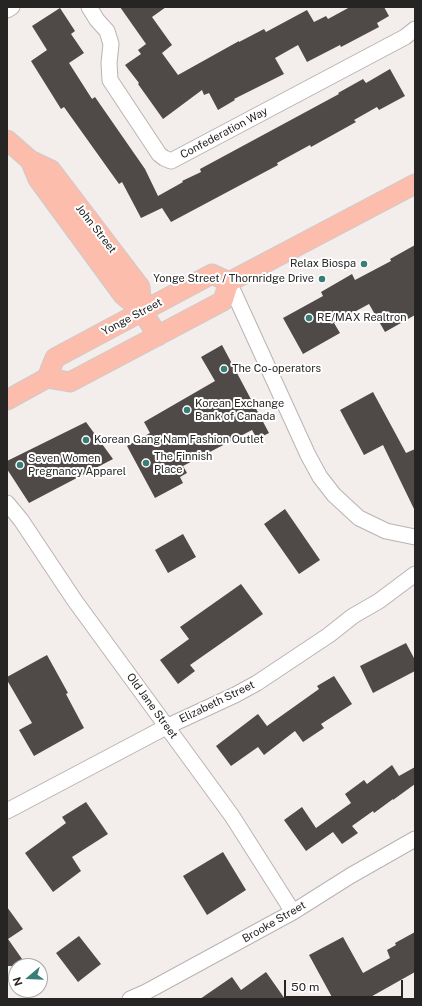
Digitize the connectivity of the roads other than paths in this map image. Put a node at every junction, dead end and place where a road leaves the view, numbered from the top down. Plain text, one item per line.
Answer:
1 (12, 7) edge
2 (90, 7) edge
3 (7, 10) edge
4 (415, 29) edge
5 (7, 140) edge
6 (415, 184) edge
7 (229, 282) junction
8 (142, 311) junction
9 (158, 336) junction
10 (47, 378) junction
11 (7, 400) edge
12 (7, 503) edge
13 (415, 537) edge
14 (415, 574) edge
15 (166, 727) junction
16 (7, 811) edge
17 (415, 839) edge
18 (294, 912) junction
19 (130, 999) edge

1 - 3 street
2 - 4 street, Confederation Way
5 - 8 main road, John Street
6 - 7 main road
7 - 8 main road, Yonge Street
7 - 9 main road
7 - 13 street
8 - 9 main road, John Street
8 - 10 main road, Yonge Street
9 - 10 main road
10 - 11 main road
12 - 15 street, Old Jane Street
14 - 15 street, Elizabeth Street
15 - 16 street, Elizabeth Street
15 - 18 street, Old Jane Street
17 - 18 street, Brooke Street
18 - 19 street, Brooke Street

